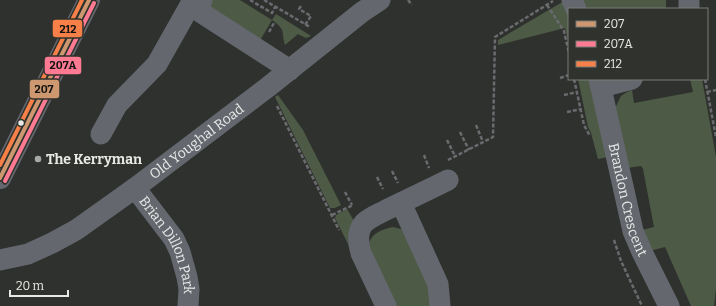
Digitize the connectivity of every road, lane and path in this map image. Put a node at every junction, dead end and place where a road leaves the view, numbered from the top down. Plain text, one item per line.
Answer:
1 (89, 0) edge
2 (193, 0) edge
3 (202, 0) edge
4 (250, 0) edge
5 (264, 0) edge
6 (380, 0) edge
7 (408, 0) edge
8 (555, 0) edge
9 (268, 1) edge
10 (412, 5) dead end
11 (547, 5) junction
12 (301, 6) dead end
13 (275, 7) junction
14 (300, 22) dead end
15 (305, 25) dead end
16 (568, 49) edge
17 (290, 70) junction
18 (568, 76) edge
19 (560, 78) dead end
20 (624, 80) edge
21 (705, 80) edge
22 (600, 83) edge
23 (268, 87) junction
24 (716, 90) edge
25 (577, 92) dead end
26 (707, 92) junction
27 (564, 95) dead end
28 (716, 108) edge
29 (581, 109) dead end
30 (710, 109) junction
31 (567, 112) dead end
32 (715, 124) edge
33 (476, 125) dead end
34 (460, 132) dead end
35 (101, 134) dead end
36 (716, 137) edge
37 (447, 140) dead end
38 (483, 142) junction
39 (469, 150) junction
40 (424, 155) dead end
41 (455, 156) junction
42 (430, 169) junction
43 (442, 170) junction
44 (392, 171) dead end
45 (425, 171) dead end
46 (377, 177) dead end
47 (0, 178) edge
48 (405, 180) dead end
49 (135, 188) junction
50 (383, 190) junction
51 (395, 190) junction
52 (345, 192) dead end
53 (378, 193) dead end
54 (358, 202) dead end
55 (352, 205) junction
56 (332, 214) junction
57 (341, 236) dead end
58 (0, 260) edge
59 (188, 306) edge
60 (386, 306) edge
61 (440, 306) edge
62 (669, 306) edge

1 - 47 main road
2 - 35 street
3 - 17 street
4 - 13 path
5 - 9 path
6 - 17 street, Old Youghal Road
7 - 10 path
8 - 11 path
9 - 13 path
11 - 16 path
11 - 38 path
12 - 15 path
13 - 14 path
17 - 23 street, Old Youghal Road
18 - 19 path
20 - 22 street, Brandon Crescent
21 - 26 path
22 - 62 street, Brandon Crescent
23 - 49 street, Old Youghal Road
23 - 56 path
24 - 26 path
25 - 27 path
26 - 30 path
28 - 30 path
29 - 31 path
30 - 32 path
32 - 36 path
33 - 38 path
34 - 39 path
37 - 41 path
38 - 39 path
39 - 41 path
40 - 42 path
41 - 43 path
42 - 43 path
42 - 45 path
43 - 51 street
44 - 51 path
46 - 50 path
48 - 51 path
49 - 58 street, Old Youghal Road
49 - 59 street, Brian Dillon Park
50 - 51 path
50 - 53 path
51 - 60 street
51 - 61 street
52 - 55 path
54 - 55 path
55 - 56 path
56 - 57 path

